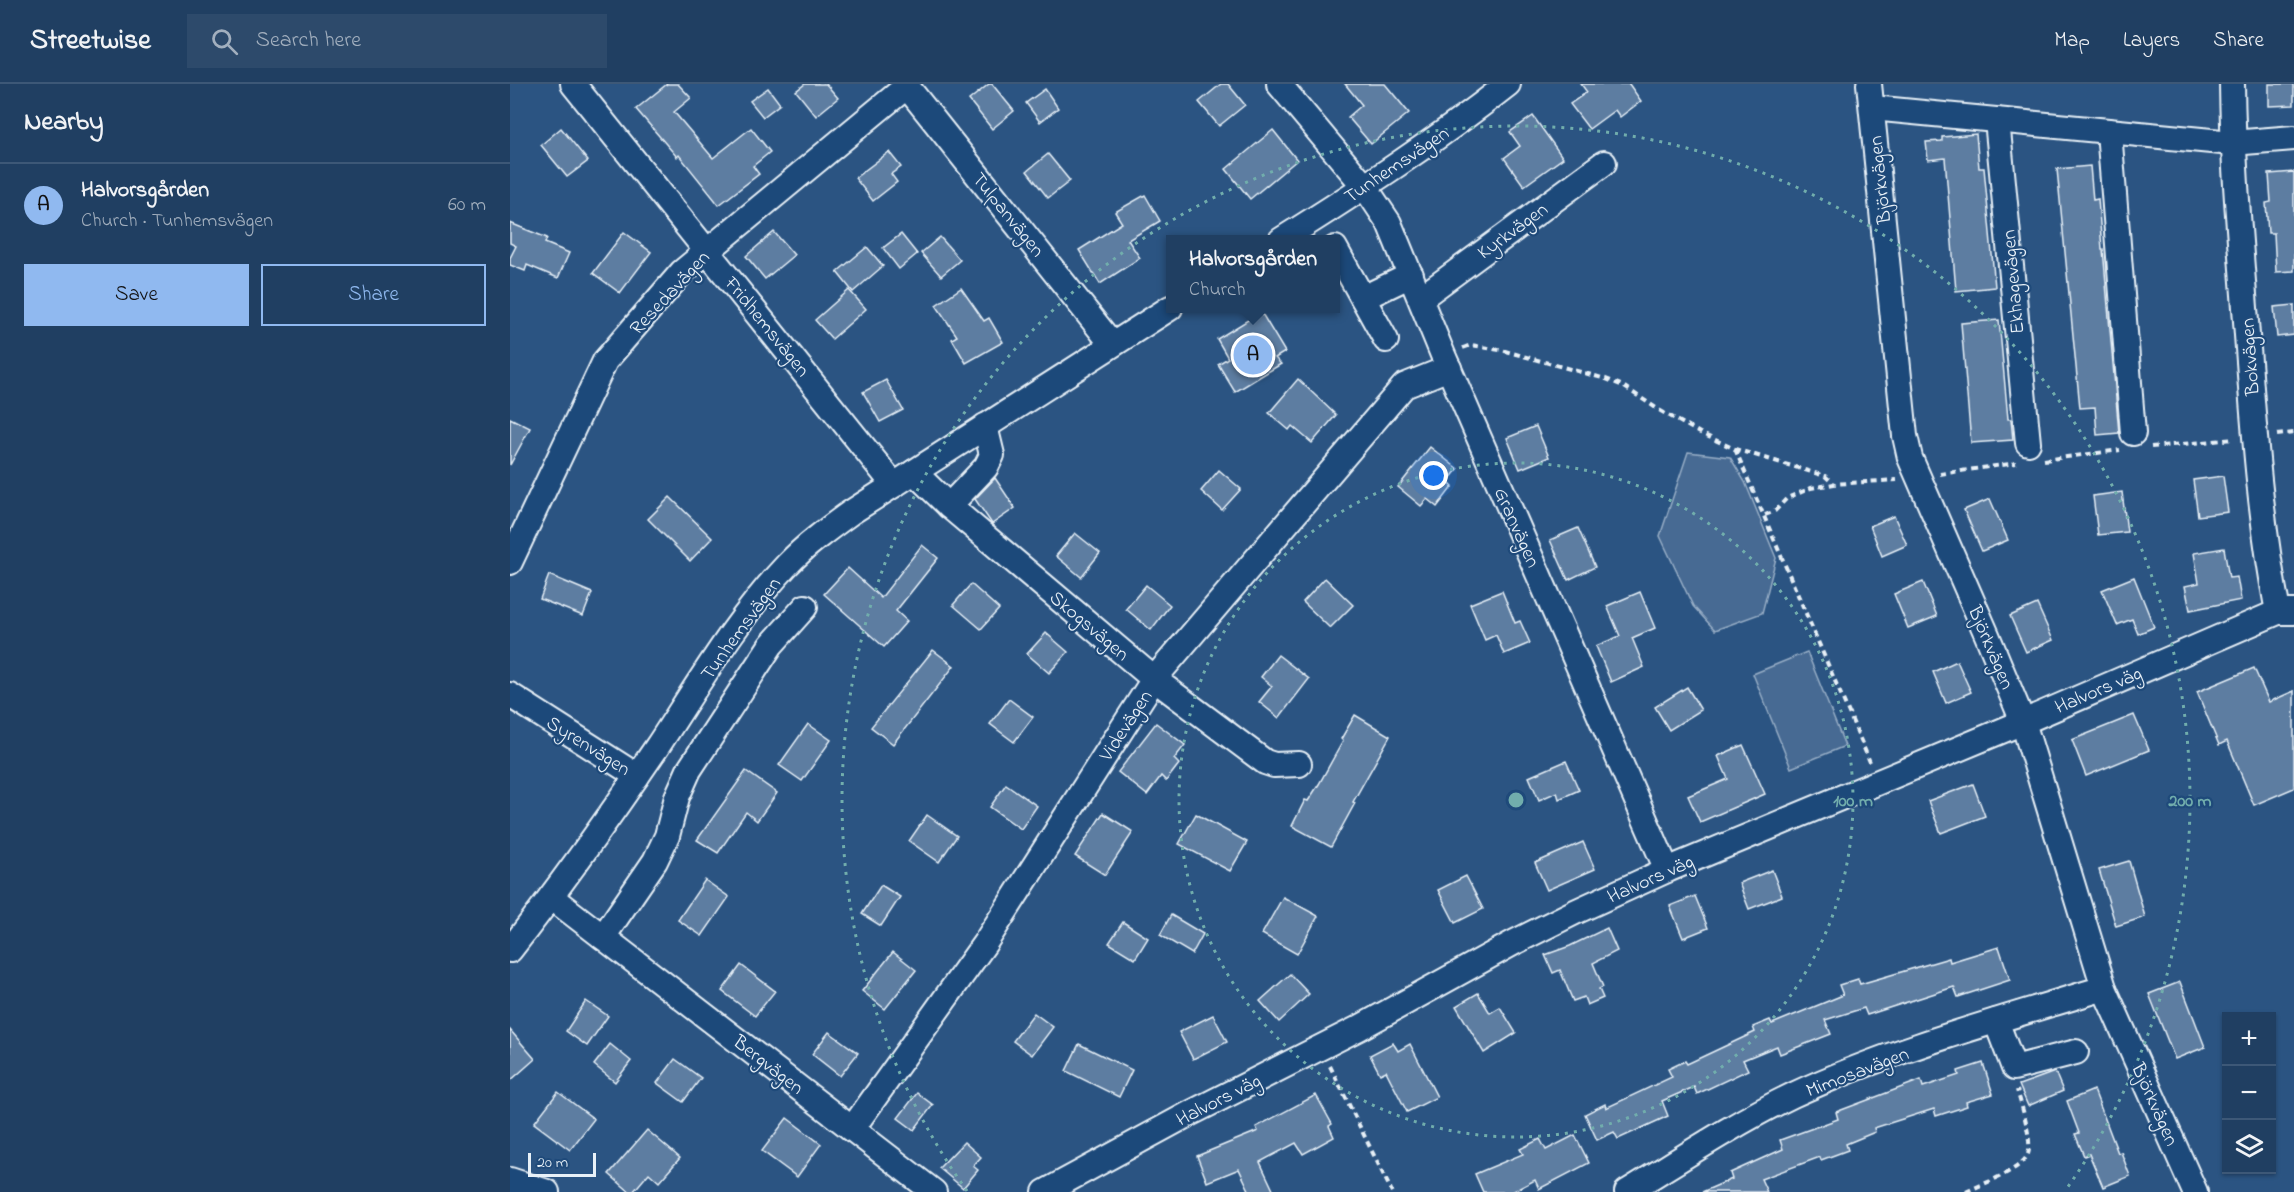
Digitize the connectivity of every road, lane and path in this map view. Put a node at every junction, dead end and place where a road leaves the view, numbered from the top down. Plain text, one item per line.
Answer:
1 (573, 84) edge
2 (1279, 84) edge
3 (1508, 84) edge
4 (1869, 84) edge
5 (2232, 84) edge
6 (906, 85) edge
7 (1872, 108) junction
8 (1997, 120) junction
9 (2109, 131) junction
10 (2294, 138) edge
11 (2232, 143) junction
12 (1604, 163) dead end
13 (1365, 187) junction
14 (1289, 235) edge
15 (707, 250) junction
16 (1340, 257) edge
17 (1412, 275) junction
18 (1363, 298) junction
19 (1421, 298) junction
20 (1166, 310) edge
21 (1386, 340) dead end
22 (1112, 344) junction
23 (1446, 362) junction
24 (985, 426) junction
25 (2255, 437) junction
26 (2133, 443) junction
27 (1735, 449) junction
28 (2029, 456) junction
29 (1919, 477) junction
30 (904, 479) junction
31 (1834, 484) junction
32 (949, 506) junction
33 (1765, 515) junction
34 (510, 562) edge
35 (805, 607) dead end
36 (2286, 612) edge
37 (1154, 680) junction
38 (510, 695) edge
39 (2023, 722) junction
40 (1299, 764) dead end
41 (637, 776) junction
42 (1878, 782) junction
43 (1667, 870) junction
44 (551, 897) junction
45 (603, 937) junction
46 (510, 950) edge
47 (2104, 988) junction
48 (1996, 1022) junction
49 (1320, 1047) junction
50 (2076, 1052) dead end
51 (2014, 1068) junction
52 (852, 1129) junction
53 (510, 1180) edge
54 (1640, 1188) edge
55 (547, 1192) edge
56 (934, 1192) edge
57 (1045, 1192) edge
58 (1392, 1192) edge
59 (1966, 1192) edge
60 (2195, 1192) edge

1 - 15 street, Fridhemsvägen
2 - 13 street, Granvägen
3 - 13 street, Tunhemsvägen
4 - 7 street, Björkvägen
5 - 11 street, Bokvägen
6 - 15 street, Resedavägen
6 - 22 street, Tulpanvägen
7 - 8 street
7 - 29 street, Björkvägen
8 - 9 street
8 - 28 street, Ekhagevägen
9 - 11 street
9 - 26 street
10 - 11 street
11 - 25 street, Bokvägen
12 - 19 street, Kyrkvägen
13 - 14 street, Tunhemsvägen
13 - 17 street, Granvägen
15 - 30 street, Fridhemsvägen
15 - 34 street, Resedavägen
16 - 18 street
17 - 18 street
17 - 19 street, Granvägen
18 - 21 street
19 - 23 street, Granvägen
20 - 22 street, Tunhemsvägen
22 - 24 street, Tunhemsvägen
23 - 27 path
23 - 37 street, Videvägen
23 - 43 street, Granvägen
24 - 30 street, Tunhemsvägen
24 - 32 street
25 - 26 path
25 - 36 street, Bokvägen
26 - 28 path
27 - 31 path
27 - 33 path
28 - 29 path
29 - 31 path
29 - 39 street, Björkvägen
30 - 32 street, Skogsvägen
30 - 41 street, Tunhemsvägen
31 - 33 path
32 - 37 street, Skogsvägen
33 - 42 path
35 - 45 street
36 - 39 street, Halvors väg
37 - 40 street, Skogsvägen
37 - 52 street, Videvägen
38 - 41 street, Syrenvägen
39 - 42 street, Halvors väg
39 - 47 street, Björkvägen
41 - 44 street, Tunhemsvägen
42 - 43 street, Halvors väg
43 - 49 street, Halvors väg
44 - 45 street, Bergvägen
44 - 46 street, Tunhemsvägen
45 - 52 street, Bergvägen
47 - 48 street, Mimosavägen
47 - 60 street, Björkvägen
48 - 51 street
48 - 54 street, Mimosavägen
49 - 57 street, Halvors väg
49 - 58 path
50 - 51 street
51 - 59 path
52 - 56 street, Bergvägen
53 - 55 street

